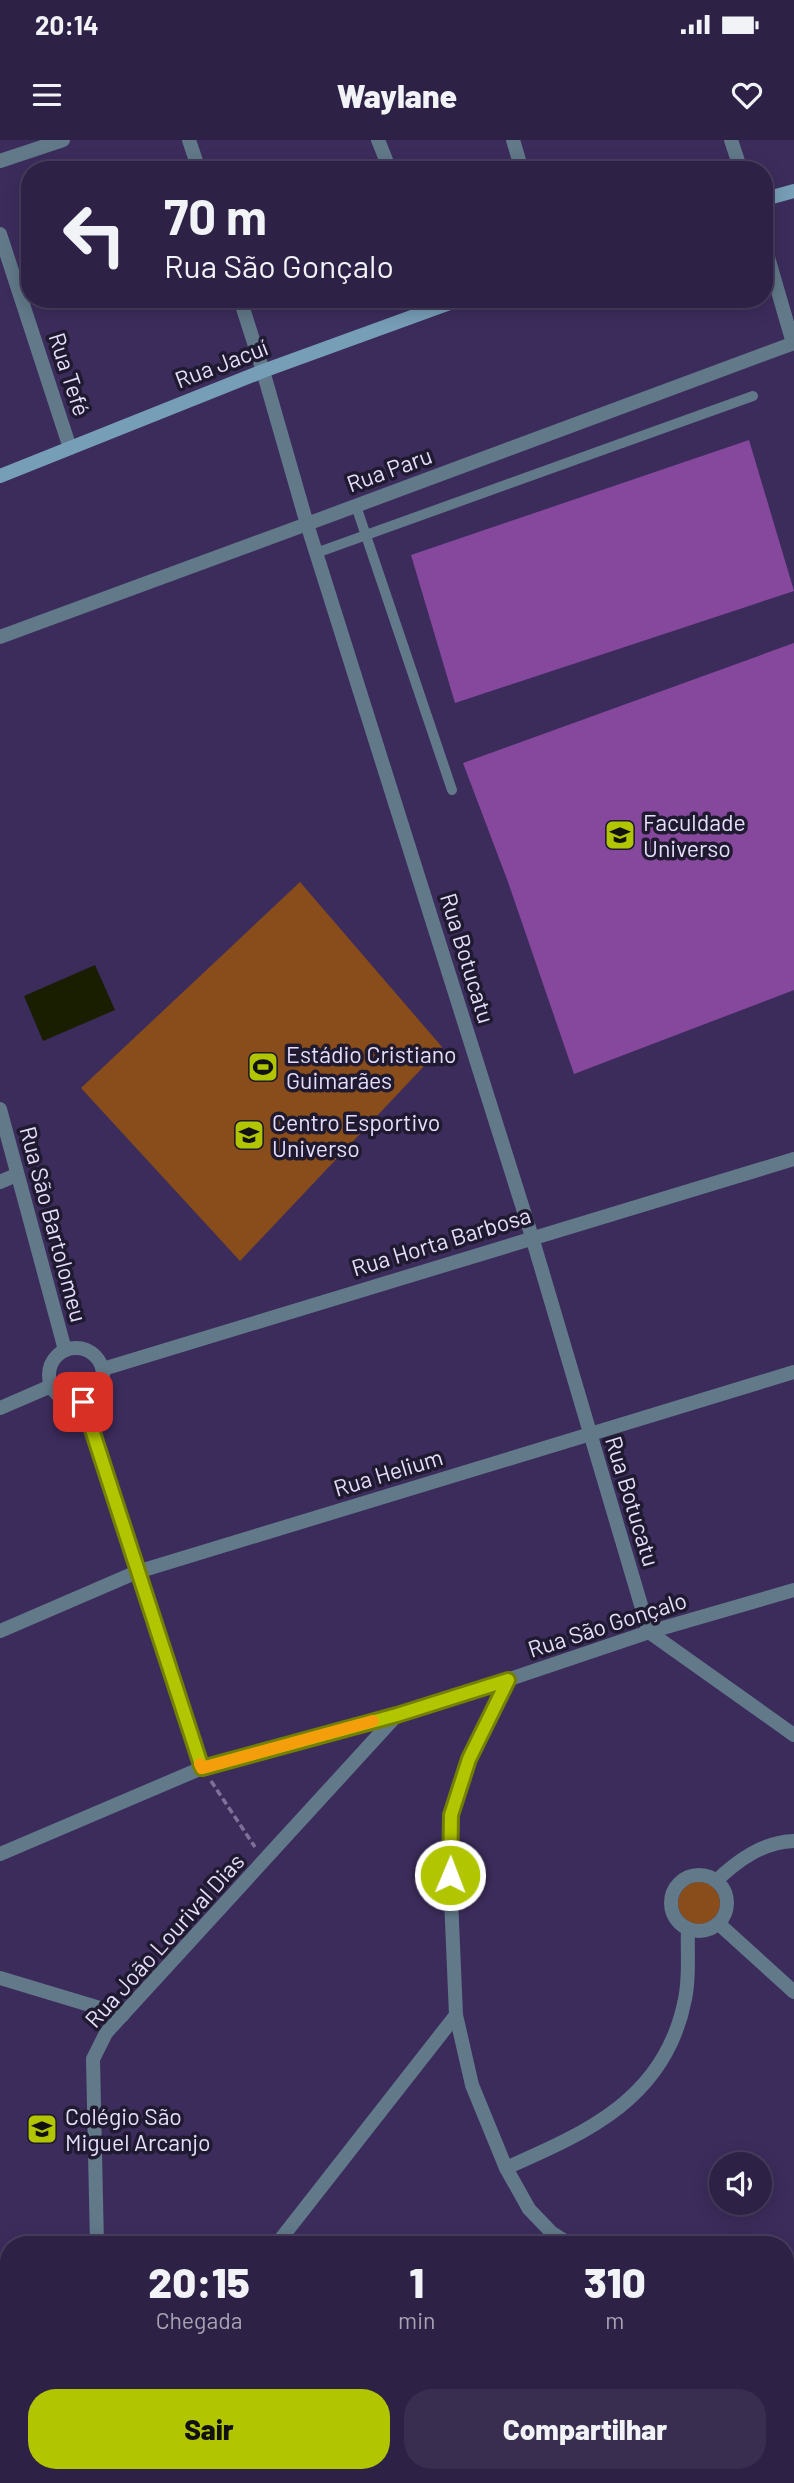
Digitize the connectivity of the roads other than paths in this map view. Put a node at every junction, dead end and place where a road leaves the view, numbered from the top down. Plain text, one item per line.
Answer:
1 (63, 140) edge
2 (189, 140) edge
3 (377, 140) edge
4 (513, 140) edge
5 (731, 140) edge
6 (0, 161) edge
7 (196, 161) edge
8 (386, 161) edge
9 (519, 161) edge
10 (738, 161) edge
11 (794, 191) edge
12 (773, 197) edge
13 (0, 234) edge
14 (773, 274) edge
15 (21, 298) edge
16 (24, 308) edge
17 (243, 308) edge
18 (430, 308) edge
19 (794, 345) edge
20 (263, 371) junction
21 (752, 396) dead end
22 (70, 448) junction
23 (0, 476) edge
24 (356, 506) junction
25 (307, 524) junction
26 (365, 535) junction
27 (316, 553) junction
28 (0, 637) edge
29 (452, 790) dead end
30 (0, 1109) edge
31 (794, 1159) edge
32 (16, 1175) junction
33 (0, 1182) edge
34 (531, 1237) junction
35 (65, 1350) junction
36 (103, 1369) junction
37 (794, 1372) edge
38 (51, 1386) junction
39 (83, 1402) junction
40 (0, 1408) edge
41 (589, 1435) junction
42 (137, 1572) junction
43 (794, 1590) edge
44 (0, 1631) edge
45 (649, 1632) junction
46 (508, 1680) junction
47 (397, 1715) junction
48 (794, 1735) edge
49 (202, 1768) junction
50 (794, 1841) edge
51 (0, 1854) edge
52 (716, 1881) junction
53 (719, 1924) junction
54 (688, 1930) junction
55 (0, 1978) edge
56 (794, 1992) edge
57 (123, 2015) junction
58 (456, 2015) junction
59 (506, 2168) junction
60 (97, 2236) edge
61 (283, 2236) edge
62 (557, 2236) edge

1 - 6 street
2 - 7 street
3 - 8 street
4 - 9 street
5 - 10 street
11 - 12 main road
13 - 15 street, Rua Tefé
14 - 19 street
16 - 22 street, Rua Tefé
17 - 20 street, Rua Botucatu
18 - 20 main road, Rua Jacuí
19 - 24 street, Rua Paru
20 - 22 main road, Rua Jacuí
20 - 25 street, Rua Botucatu
21 - 26 lane
22 - 23 main road, Rua Jacuí
24 - 25 street, Rua Paru
24 - 26 lane
25 - 27 street, Rua Botucatu
25 - 28 street, Rua Paru
26 - 27 lane
26 - 29 lane
27 - 34 street, Rua Botucatu
30 - 32 street, Rua São Bartolomeu
31 - 34 street, Rua Horta Barbosa
32 - 33 street
32 - 35 street, Rua São Bartolomeu
34 - 36 street, Rua Horta Barbosa
34 - 41 street, Rua Botucatu
35 - 36 street
35 - 38 street
36 - 39 street
37 - 41 street, Rua Helium
38 - 39 street
38 - 40 street
39 - 42 street
41 - 42 street, Rua Helium
41 - 45 street, Rua Botucatu
42 - 44 street, Rua Helium
42 - 49 street
43 - 45 street, Rua São Gonçalo
45 - 46 street, Rua São Gonçalo
45 - 48 street
46 - 47 street, Rua São Gonçalo
46 - 58 street
47 - 49 street, Rua São Gonçalo
47 - 57 street, Rua João Lourival Dias
49 - 51 street, Rua São Gonçalo
50 - 52 street
52 - 53 street
52 - 54 street
53 - 54 street
53 - 56 street
54 - 59 street
55 - 57 street
57 - 60 street, Rua João Lourival Dias
58 - 59 street
58 - 61 street
59 - 62 street

